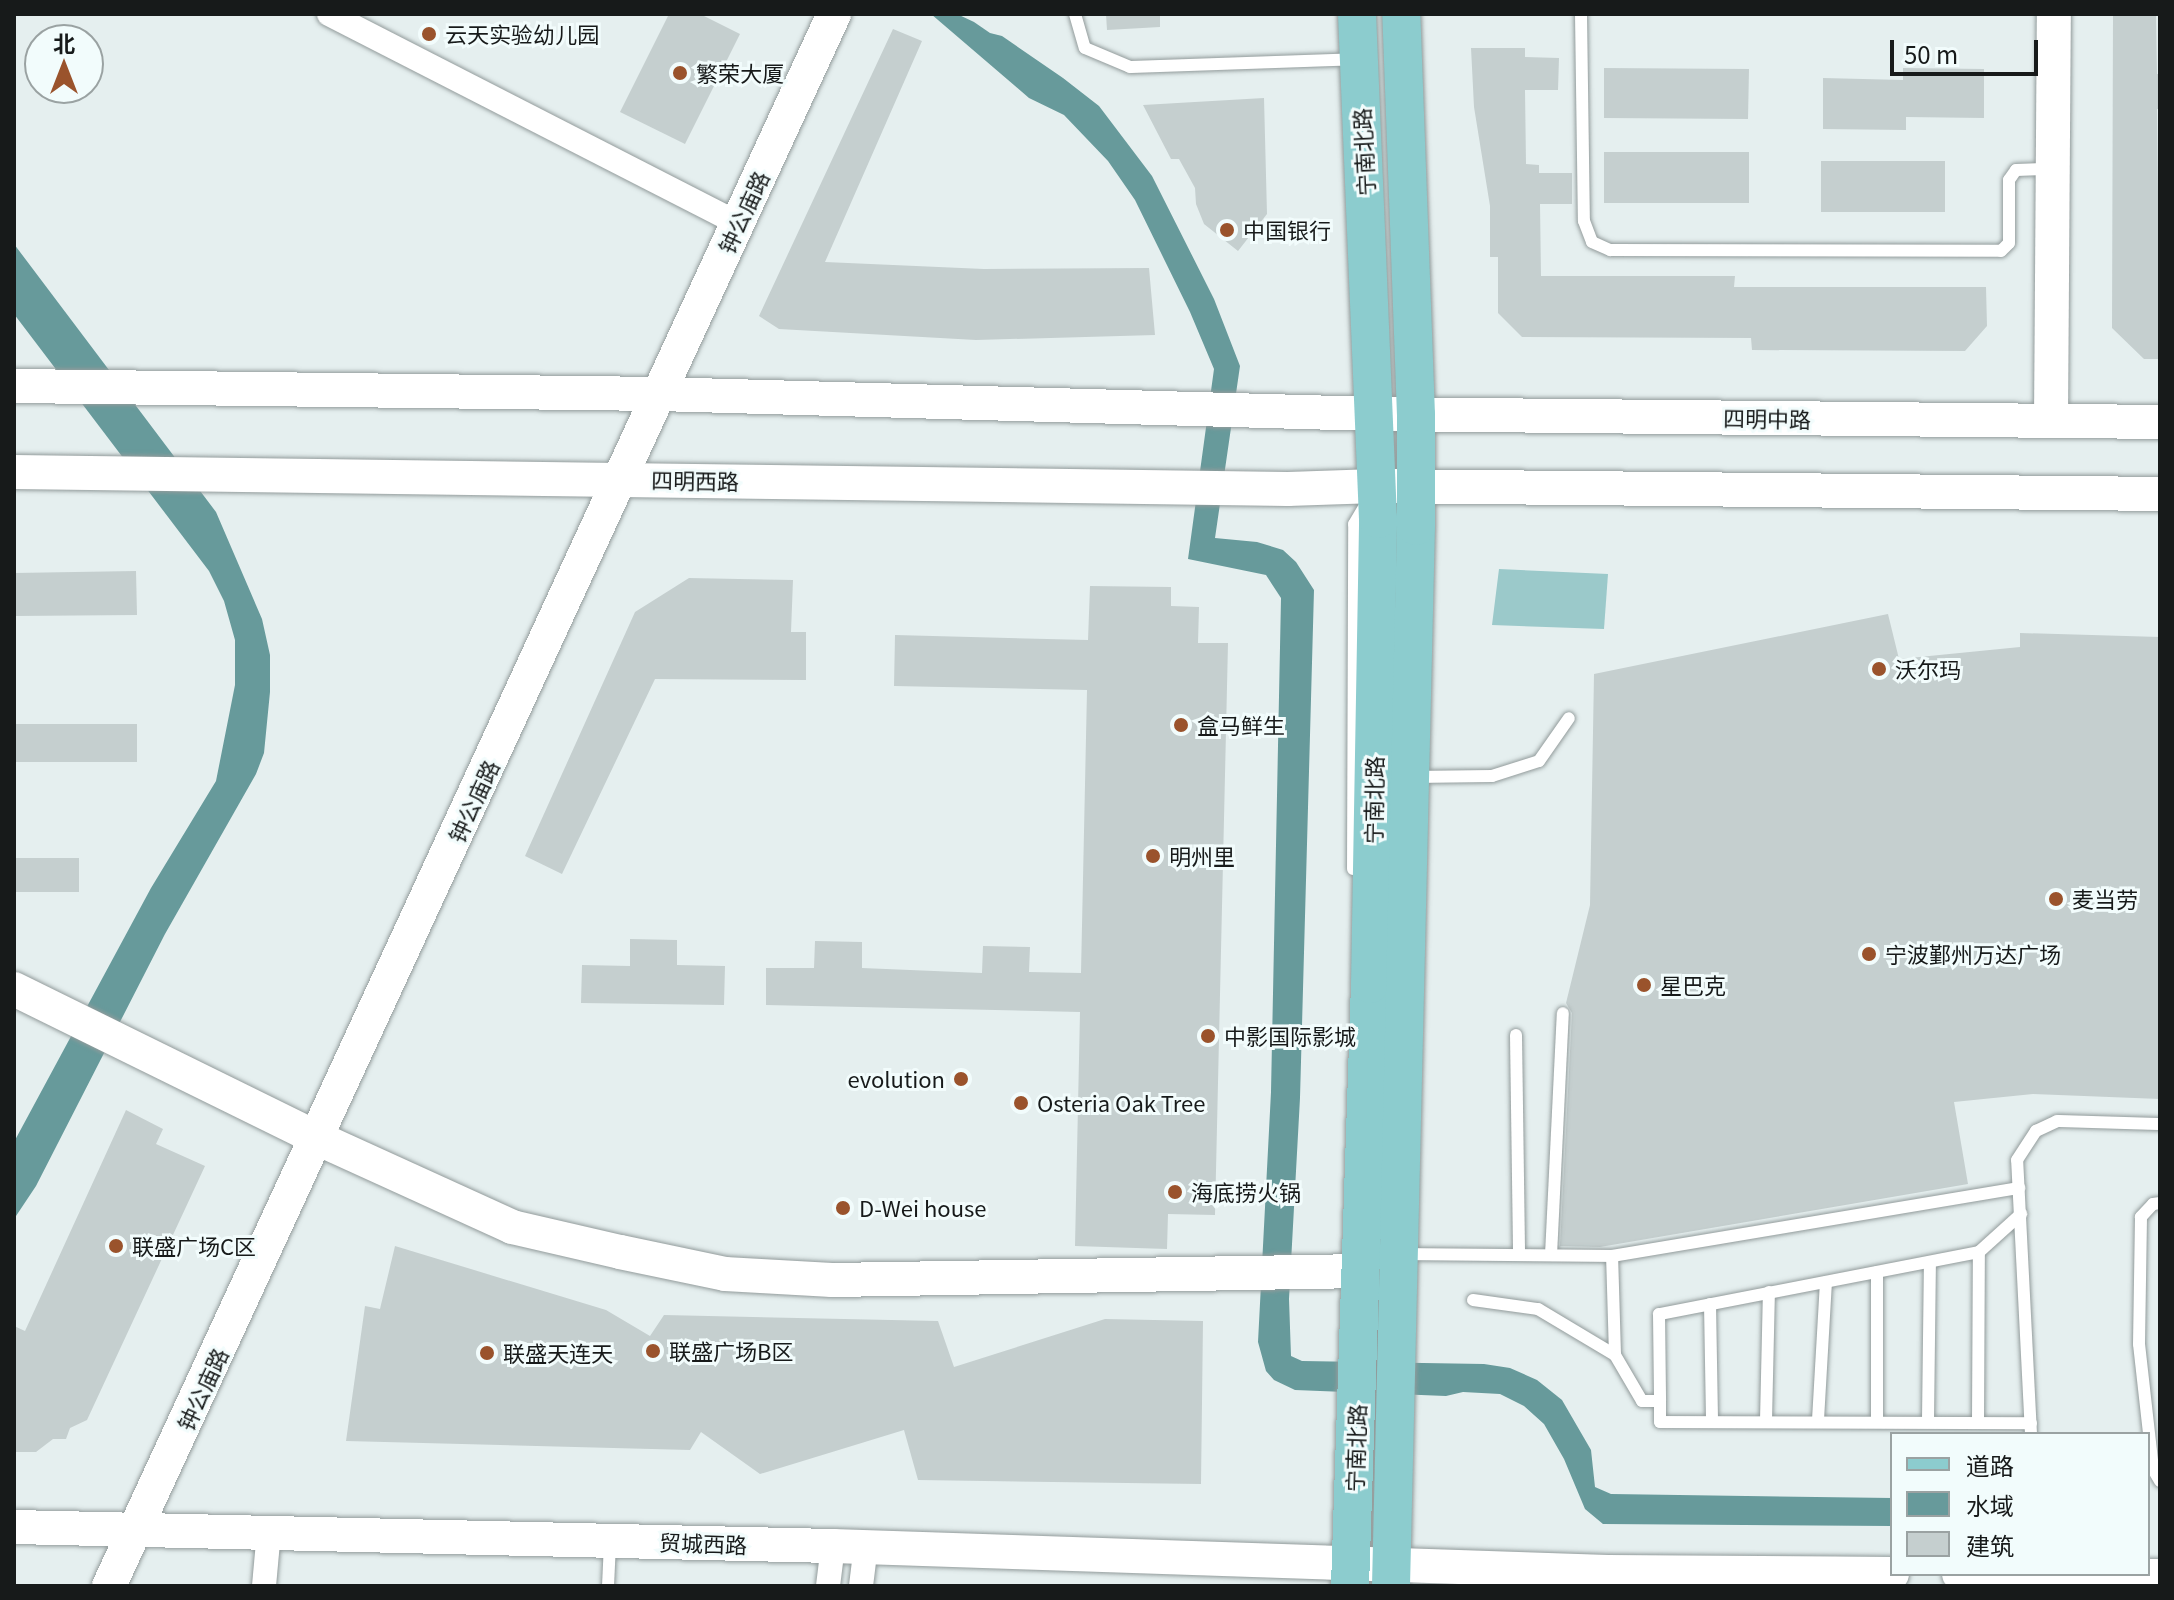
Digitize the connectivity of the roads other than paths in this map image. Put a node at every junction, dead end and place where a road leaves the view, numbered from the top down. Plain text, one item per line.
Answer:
1 (329, 14) edge
2 (834, 14) edge
3 (1075, 14) edge
4 (1357, 14) edge
5 (1401, 14) edge
6 (1581, 14) edge
7 (2054, 14) edge
8 (1359, 59) junction
9 (2053, 169) junction
10 (738, 223) junction
11 (18, 386) edge
12 (658, 394) junction
13 (1375, 414) junction
14 (1416, 415) junction
15 (2051, 421) junction
16 (2160, 422) edge
17 (14, 472) edge
18 (621, 479) junction
19 (1376, 486) junction
20 (1416, 486) junction
21 (2160, 494) edge
22 (1569, 718) dead end
23 (1410, 777) junction
24 (1407, 858) junction
25 (1353, 886) dead end
26 (1420, 920) dead end
27 (14, 989) edge
28 (1563, 1013) dead end
29 (1516, 1035) dead end
30 (1416, 1110) dead end
31 (2160, 1124) edge
32 (317, 1138) junction
33 (1402, 1168) junction
34 (2019, 1188) junction
35 (2160, 1203) edge
36 (2021, 1214) junction
37 (1979, 1252) junction
38 (1402, 1254) junction
39 (1519, 1254) junction
40 (1551, 1255) junction
41 (1612, 1256) junction
42 (1930, 1262) junction
43 (1362, 1271) junction
44 (1877, 1272) junction
45 (1826, 1282) junction
46 (1769, 1292) junction
47 (1473, 1300) dead end
48 (1710, 1304) junction
49 (1615, 1355) junction
50 (1660, 1401) junction
51 (1818, 1420) junction
52 (1877, 1420) junction
53 (1928, 1420) junction
54 (1766, 1421) junction
55 (1978, 1421) junction
56 (1712, 1422) junction
57 (2031, 1428) edge
58 (2149, 1432) edge
59 (2150, 1442) edge
60 (2160, 1481) edge
61 (14, 1527) edge
62 (138, 1528) junction
63 (269, 1531) junction
64 (610, 1541) junction
65 (850, 1547) junction
66 (1890, 1574) edge
67 (1351, 1575) edge
68 (1392, 1576) edge
69 (109, 1586) edge
70 (264, 1586) edge
71 (608, 1586) edge
72 (828, 1586) edge
73 (861, 1586) edge

1 - 10 street
2 - 10 main road, 钟公庙路
3 - 8 lane
4 - 8 main road, 宁南北路
5 - 14 main road, 宁南北路
6 - 9 lane
7 - 9 main road
8 - 13 main road, 宁南北路
9 - 15 main road
10 - 12 main road, 钟公庙路
11 - 12 main road
12 - 13 main road
12 - 18 main road, 钟公庙路
13 - 14 main road, 四明中路
13 - 19 main road, 宁南北路
14 - 15 main road, 四明中路
14 - 20 main road, 宁南北路
15 - 16 main road, 四明中路
17 - 18 main road, 四明西路
18 - 19 main road, 四明西路
18 - 32 main road, 钟公庙路
19 - 20 main road
19 - 25 lane
19 - 43 main road, 宁南北路
20 - 21 main road
20 - 23 main road, 宁南北路
22 - 23 lane
23 - 24 main road, 宁南北路
24 - 26 lane
24 - 33 main road, 宁南北路
27 - 32 main road
28 - 40 lane
29 - 39 lane
30 - 33 lane
31 - 34 lane
32 - 43 main road
32 - 62 main road, 钟公庙路
33 - 38 main road, 宁南北路
34 - 36 lane
34 - 41 lane
35 - 58 lane
36 - 37 lane
36 - 57 lane
37 - 42 lane
37 - 55 lane
38 - 39 lane
38 - 68 main road, 宁南北路
39 - 40 lane
40 - 41 lane
41 - 49 lane
42 - 44 lane
42 - 53 lane
43 - 67 main road, 宁南北路
44 - 45 lane
44 - 52 lane
45 - 46 lane
45 - 51 lane
46 - 48 lane
46 - 54 lane
47 - 49 lane
48 - 50 lane
48 - 56 lane
49 - 50 lane
50 - 56 lane
51 - 52 lane
51 - 54 lane
52 - 53 lane
53 - 55 lane
54 - 56 lane
55 - 57 lane
59 - 60 lane
61 - 62 main road, 贸城西路
62 - 63 main road, 贸城西路
62 - 69 main road, 钟公庙路
63 - 64 main road, 贸城西路
63 - 70 street
64 - 65 main road, 贸城西路
64 - 71 lane
65 - 67 main road, 贸城西路
65 - 72 street
65 - 73 street
66 - 68 main road, 贸城西路
67 - 68 main road, 贸城西路

